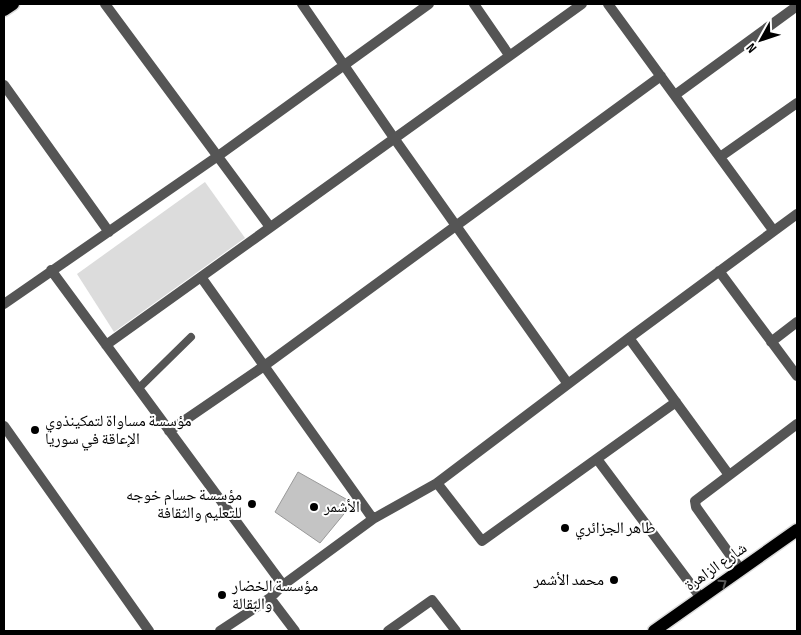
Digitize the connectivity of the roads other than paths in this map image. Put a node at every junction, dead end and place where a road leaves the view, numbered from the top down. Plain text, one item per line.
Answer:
1 (13, 4) edge
2 (105, 4) edge
3 (302, 4) edge
4 (430, 4) edge
5 (474, 4) edge
6 (582, 4) edge
7 (608, 4) edge
8 (797, 6) edge
9 (4, 10) edge
10 (509, 55) junction
11 (344, 65) junction
12 (661, 76) junction
13 (4, 85) edge
14 (675, 95) junction
15 (797, 103) edge
16 (394, 138) junction
17 (218, 156) junction
18 (720, 157) junction
19 (797, 214) edge
20 (456, 226) junction
21 (270, 228) junction
22 (774, 230) junction
23 (109, 232) junction
24 (51, 270) junction
25 (718, 271) junction
26 (201, 277) junction
27 (4, 304) edge
28 (797, 322) edge
29 (191, 336) dead end
30 (629, 338) junction
31 (771, 342) junction
32 (106, 345) junction
33 (264, 366) junction
34 (797, 376) edge
35 (568, 384) junction
36 (138, 389) junction
37 (676, 402) junction
38 (797, 424) edge
39 (4, 426) edge
40 (169, 431) junction
41 (597, 459) junction
42 (729, 475) junction
43 (437, 483) junction
44 (373, 519) junction
45 (797, 530) edge
46 (741, 570) junction
47 (283, 585) junction
48 (270, 598) junction
49 (700, 598) junction
50 (149, 631) edge
51 (220, 631) edge
52 (295, 631) edge
53 (388, 631) edge
54 (456, 631) edge
55 (654, 631) edge

1 - 9 main road
2 - 17 street
3 - 11 street
4 - 11 street
5 - 10 street
6 - 10 street
7 - 12 street
8 - 14 street
10 - 16 street
11 - 16 street
11 - 17 street
12 - 14 street
12 - 20 street
13 - 23 street
14 - 18 street
15 - 18 street
16 - 20 street
16 - 21 street
17 - 21 street
17 - 23 street
18 - 22 street
19 - 22 street
20 - 33 street
20 - 35 street
21 - 26 street
22 - 25 street
23 - 24 street
24 - 27 street
24 - 32 street
25 - 30 street
25 - 31 street
26 - 32 street
26 - 33 street
28 - 31 street
29 - 36 lane
30 - 35 street
30 - 37 street
31 - 34 street
32 - 36 street
33 - 40 street
33 - 44 street
35 - 43 street
36 - 40 street
37 - 41 street
37 - 42 street
38 - 42 street
39 - 50 street
40 - 47 street
41 - 43 street
41 - 49 street
42 - 46 street
43 - 44 street
44 - 47 street
45 - 46 main road, شارع الزاهرة
49 -> 46 main road, شارع الزاهرة
47 - 48 street
48 - 51 street
48 - 52 street
49 - 55 main road, شارع الزاهرة
53 - 54 street

